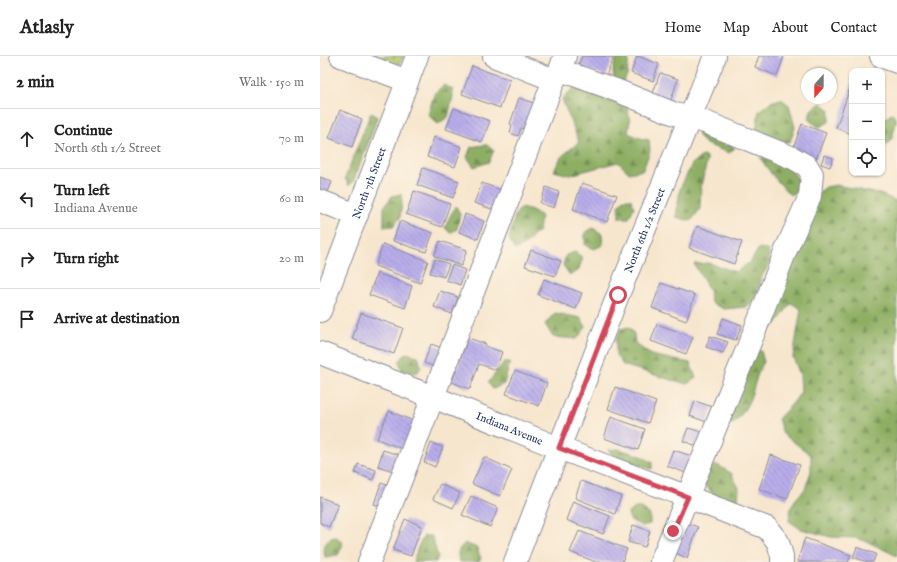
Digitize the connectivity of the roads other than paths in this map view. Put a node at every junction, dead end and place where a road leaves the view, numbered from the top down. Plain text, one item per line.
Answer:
1 (341, 56) edge
2 (417, 56) edge
3 (494, 56) edge
4 (715, 56) edge
5 (881, 56) edge
6 (897, 62) edge
7 (560, 69) edge
8 (407, 81) junction
9 (691, 118) junction
10 (320, 201) edge
11 (357, 215) junction
12 (320, 311) edge
13 (320, 353) edge
14 (433, 397) junction
15 (559, 448) junction
16 (688, 497) junction
17 (369, 562) edge
18 (515, 562) edge
19 (661, 562) edge
20 (782, 562) edge

1 - 8 street
2 - 8 street, North 7th Street
3 - 7 street
4 - 9 street, North 6th 1/2 Street
5 - 6 street
7 - 9 street
7 - 14 street
8 - 11 street, North 7th Street
9 - 15 street, North 6th 1/2 Street
9 - 16 street
10 - 11 street
11 - 12 street, North 7th Street
13 - 14 street, Indiana Avenue
14 - 15 street, Indiana Avenue
14 - 17 street
15 - 16 street, Indiana Avenue
15 - 18 street, North 6th 1/2 Street
16 - 19 street
16 - 20 street, Indiana Avenue

